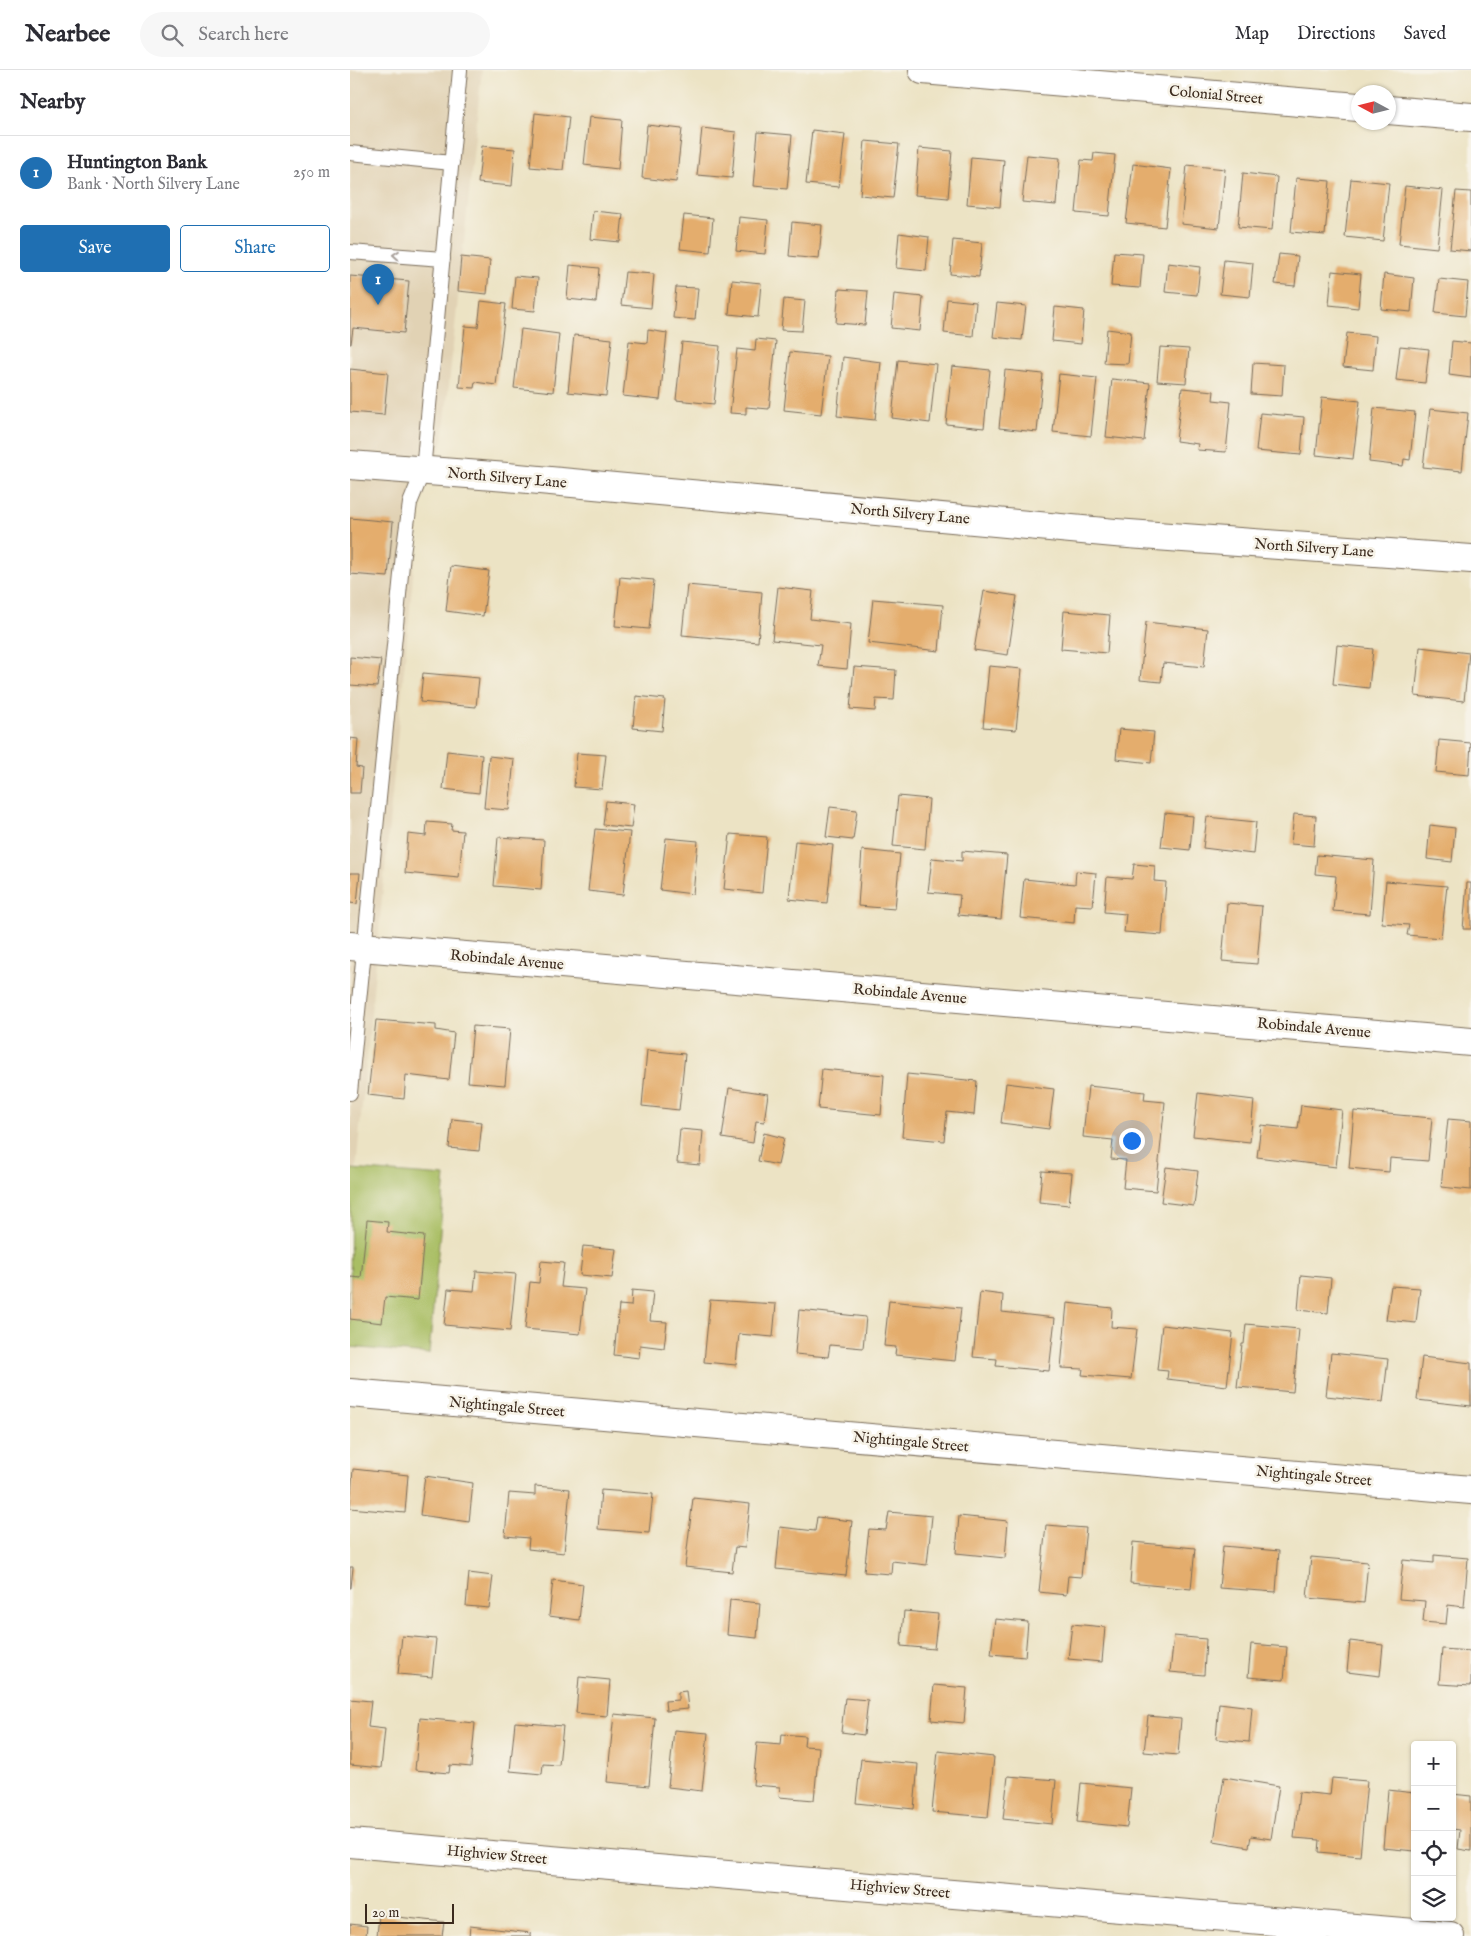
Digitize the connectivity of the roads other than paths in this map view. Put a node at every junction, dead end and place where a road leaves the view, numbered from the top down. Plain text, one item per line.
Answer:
1 (460, 70) edge
2 (923, 70) edge
3 (1351, 106) edge
4 (1396, 111) edge
5 (1471, 117) edge
6 (350, 153) edge
7 (452, 163) junction
8 (350, 252) edge
9 (443, 259) junction
10 (350, 465) edge
11 (423, 471) junction
12 (1471, 560) edge
13 (357, 947) edge
14 (1471, 1042) edge
15 (350, 1093) edge
16 (350, 1393) edge
17 (1471, 1490) edge
18 (350, 1843) edge
19 (1450, 1936) edge

1 - 7 lane
2 - 3 street, Colonial Street
4 - 5 street
6 - 7 lane
7 - 9 lane
9 -> 8 lane
9 - 11 lane
10 - 11 street, North Silvery Lane
11 - 12 street, North Silvery Lane
11 - 13 lane
13 - 14 street, Robindale Avenue
13 - 15 lane
16 - 17 street, Nightingale Street
18 - 19 street, Highview Street

